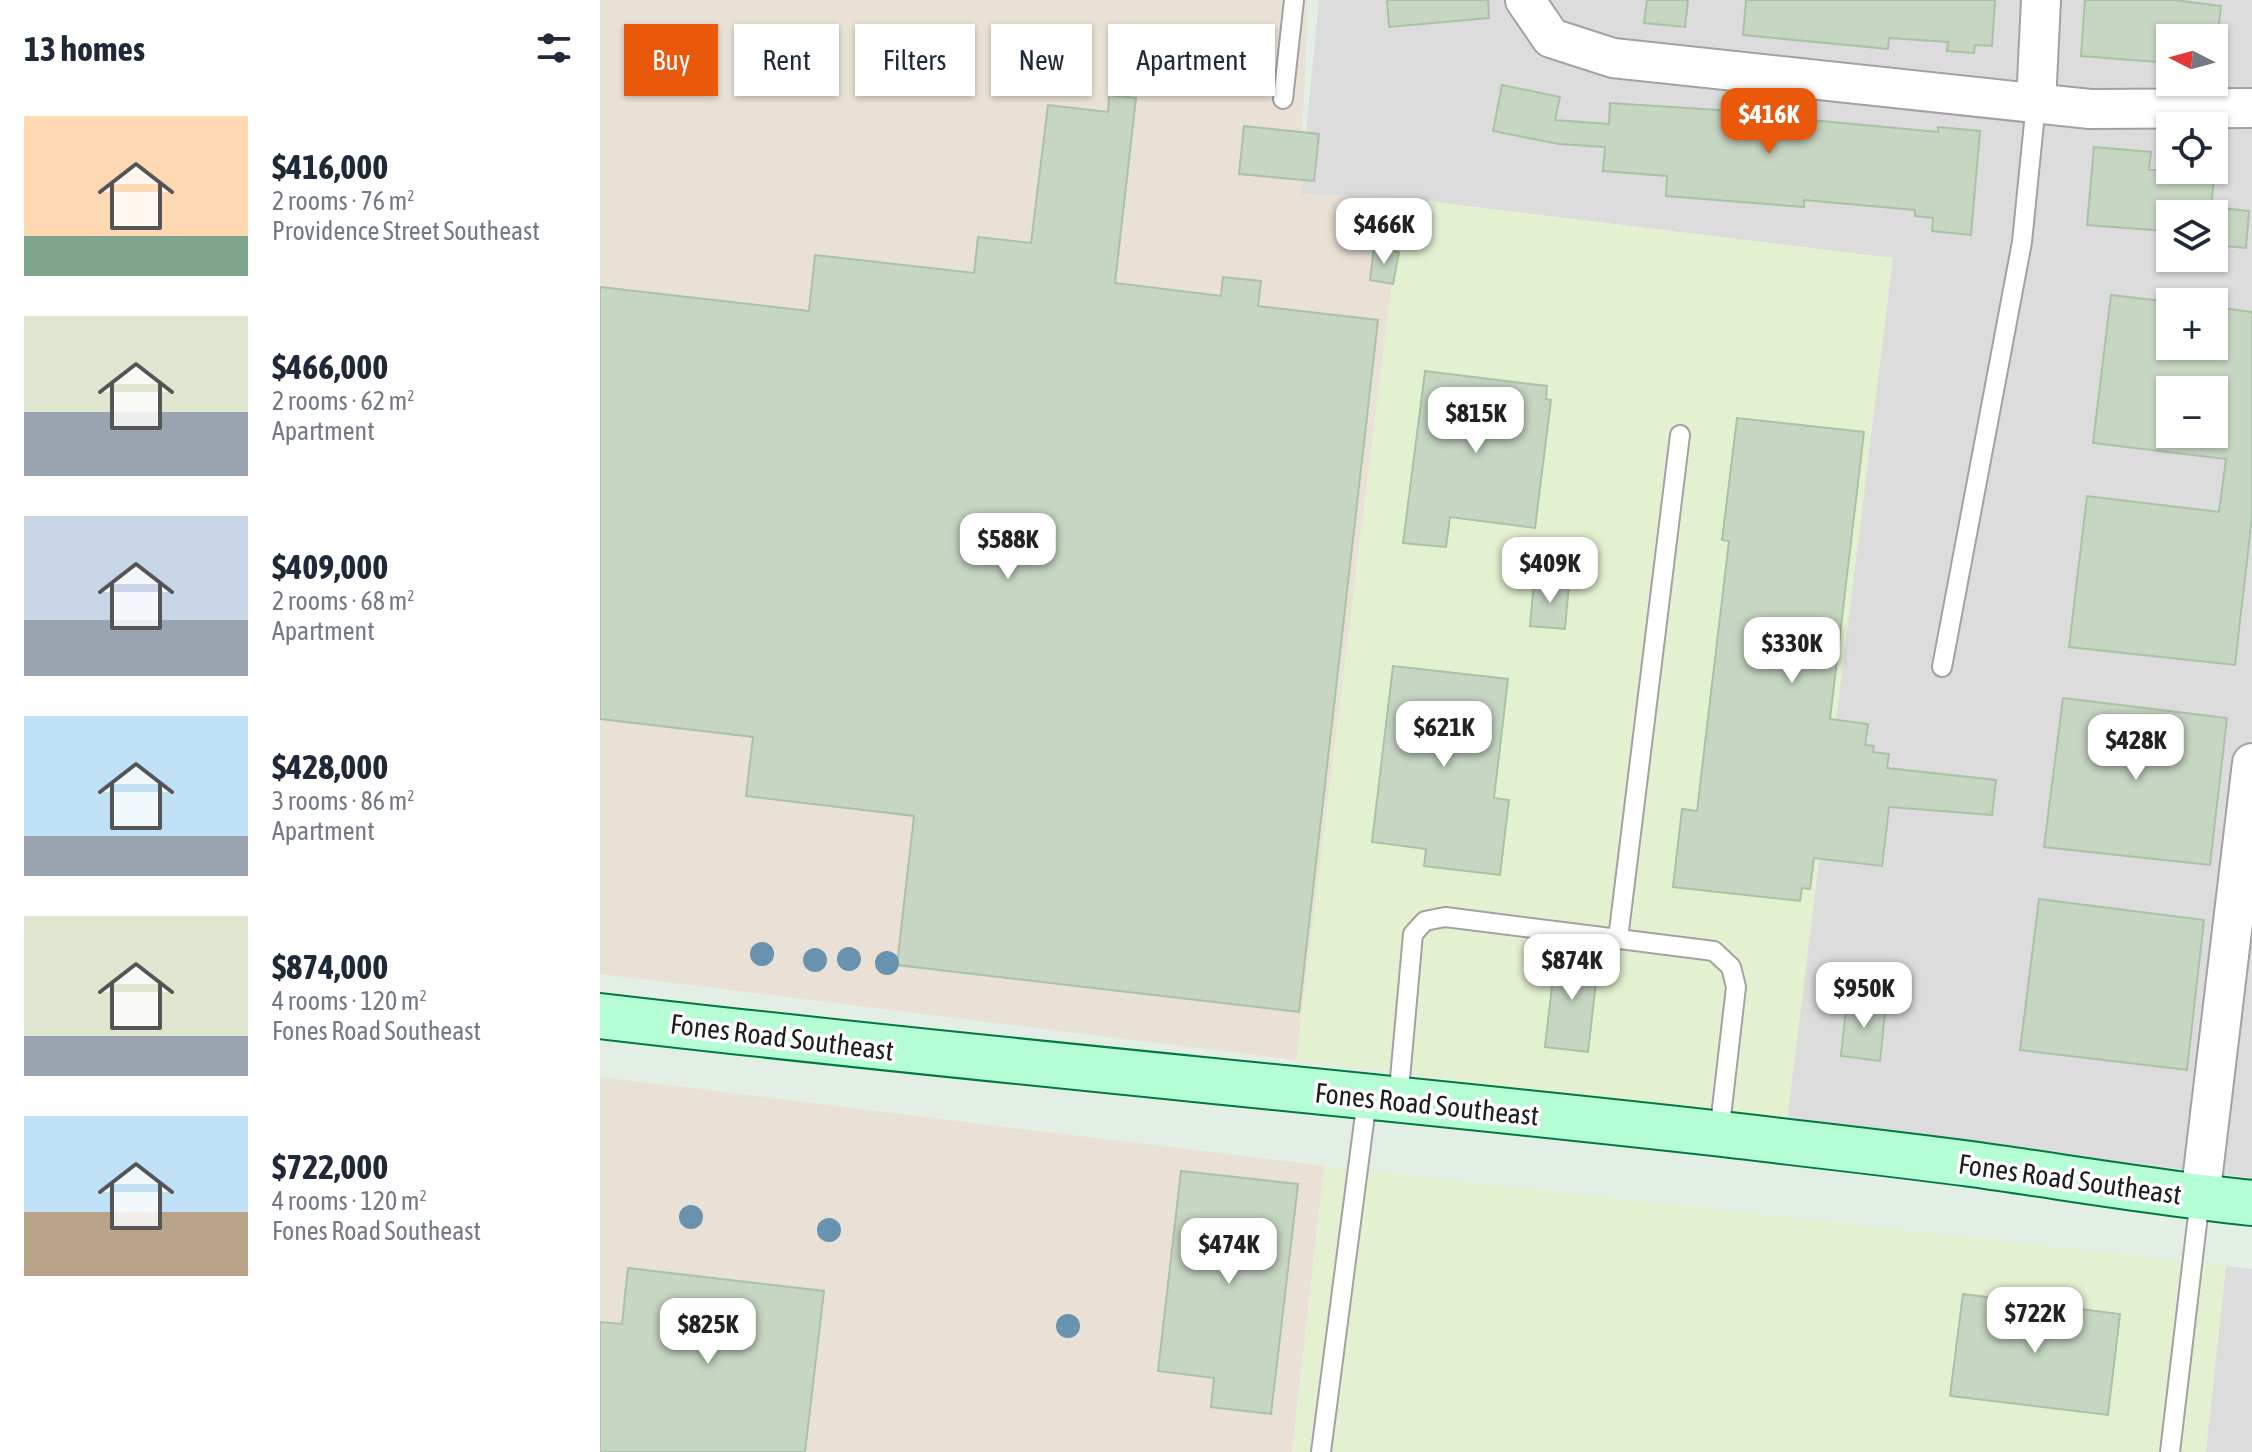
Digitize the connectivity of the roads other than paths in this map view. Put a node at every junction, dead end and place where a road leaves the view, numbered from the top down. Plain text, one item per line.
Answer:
1 (1294, 0) edge
2 (1525, 0) edge
3 (2041, 0) edge
4 (1283, 99) dead end
5 (2036, 103) junction
6 (2252, 108) edge
7 (1680, 435) dead end
8 (1942, 667) dead end
9 (2252, 763) edge
10 (1618, 939) junction
11 (600, 1016) edge
12 (1382, 1100) junction
13 (1719, 1134) junction
14 (2200, 1198) junction
15 (2252, 1203) edge
16 (1321, 1452) edge
17 (2170, 1452) edge

1 - 4 lane
2 - 5 street
3 - 5 street
5 - 6 street
5 - 8 lane
7 - 10 lane
9 - 14 street
10 - 12 lane
10 - 13 lane
11 - 12 street, Fones Road Southeast
12 - 13 street, Fones Road Southeast
12 - 16 lane
13 - 14 street, Fones Road Southeast
14 - 15 street, Fones Road Southeast
14 - 17 lane

